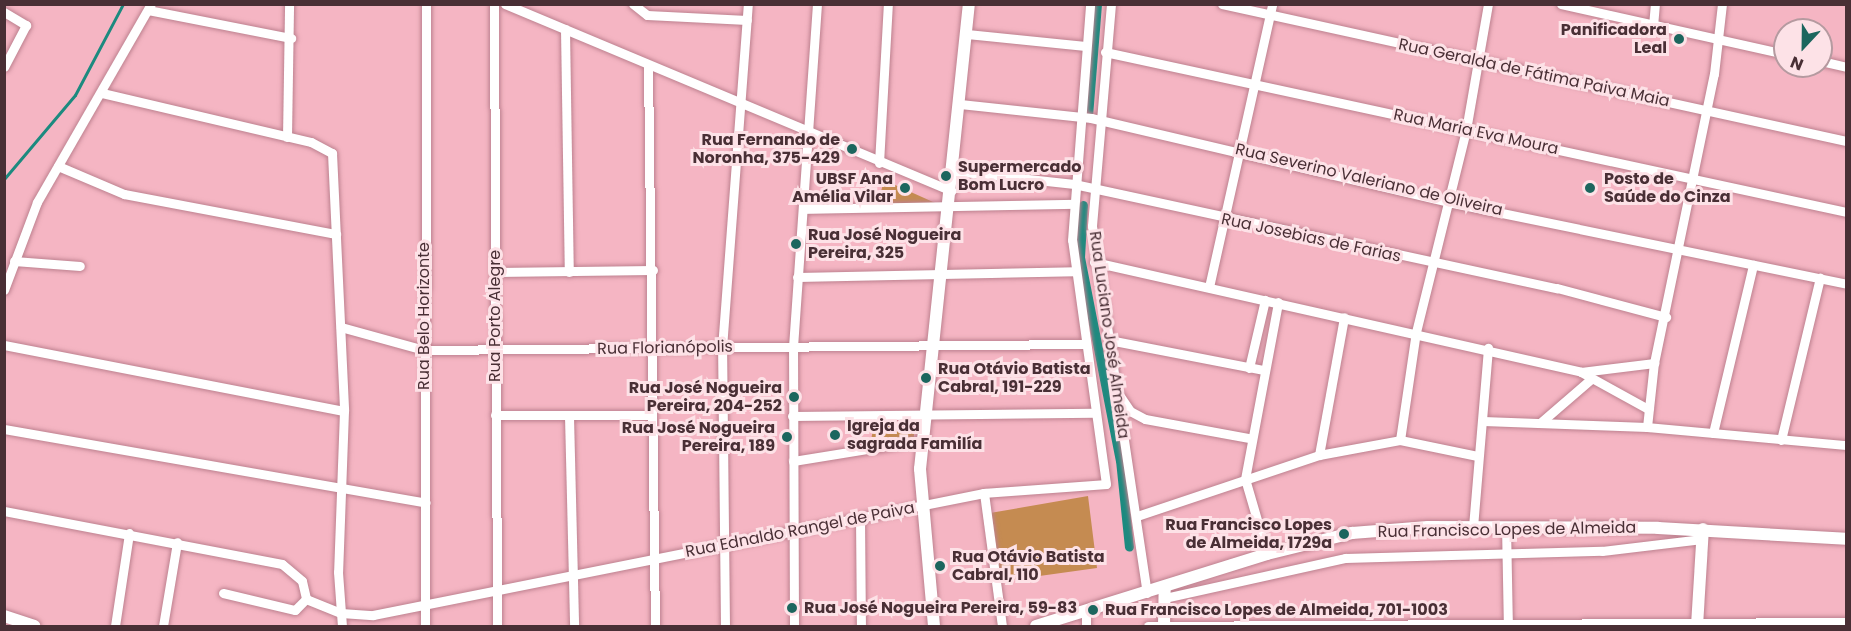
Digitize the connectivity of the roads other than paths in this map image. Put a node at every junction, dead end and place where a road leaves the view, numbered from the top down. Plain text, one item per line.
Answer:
1 (289, 4) edge
2 (426, 4) edge
3 (494, 4) edge
4 (505, 4) edge
5 (633, 4) edge
6 (748, 4) edge
7 (817, 4) edge
8 (888, 4) edge
9 (969, 4) edge
10 (1090, 4) edge
11 (1111, 4) edge
12 (1222, 4) edge
13 (1272, 4) edge
14 (1488, 4) edge
15 (1561, 4) edge
16 (1655, 4) edge
17 (1722, 4) edge
18 (149, 7) edge
19 (1584, 7) edge
20 (4, 12) edge
21 (1270, 15) junction
22 (747, 20) junction
23 (1653, 26) junction
24 (565, 29) junction
25 (967, 34) junction
26 (291, 38) junction
27 (1720, 40) junction
28 (1085, 46) junction
29 (1773, 51) edge
30 (1105, 52) junction
31 (1478, 60) junction
32 (648, 65) junction
33 (4, 67) edge
34 (1254, 83) junction
35 (102, 93) junction
36 (740, 104) junction
37 (960, 104) junction
38 (1707, 110) junction
39 (1080, 117) junction
40 (1102, 121) junction
41 (1466, 130) junction
42 (809, 134) junction
43 (287, 137) junction
44 (1846, 141) edge
45 (1241, 150) junction
46 (879, 163) junction
47 (58, 166) junction
48 (954, 171) junction
49 (1694, 179) junction
50 (1074, 184) junction
51 (951, 190) junction
52 (1094, 190) junction
53 (1448, 202) junction
54 (1072, 204) junction
55 (949, 207) junction
56 (803, 209) junction
57 (1846, 212) edge
58 (1225, 219) junction
59 (336, 234) junction
60 (1674, 250) junction
61 (14, 261) junction
62 (1095, 262) junction
63 (1431, 264) junction
64 (1753, 265) junction
65 (80, 266) dead end
66 (653, 270) junction
67 (1075, 271) junction
68 (496, 272) junction
69 (568, 272) junction
70 (942, 274) junction
71 (797, 277) junction
72 (1820, 278) junction
73 (1846, 284) edge
74 (1209, 287) junction
75 (4, 290) edge
76 (1265, 300) junction
77 (1278, 302) junction
78 (1344, 317) junction
79 (1666, 317) junction
80 (341, 327) junction
81 (1416, 332) junction
82 (1109, 340) junction
83 (1085, 344) junction
84 (4, 345) edge
85 (934, 346) junction
86 (793, 347) junction
87 (652, 348) junction
88 (722, 348) junction
89 (1488, 348) junction
90 (496, 349) junction
91 (424, 350) junction
92 (1654, 363) junction
93 (1249, 368) junction
94 (1264, 370) junction
95 (1581, 372) junction
96 (1591, 380) junction
97 (1116, 389) junction
98 (1648, 409) junction
99 (344, 411) junction
100 (1094, 413) junction
101 (495, 415) junction
102 (652, 415) junction
103 (569, 416) junction
104 (792, 416) junction
105 (925, 416) junction
106 (1483, 422) junction
107 (1540, 423) junction
108 (1647, 427) junction
109 (4, 429) edge
110 (1713, 433) junction
111 (1249, 438) junction
112 (922, 440) junction
113 (1400, 440) junction
114 (1781, 440) junction
115 (1846, 445) edge
116 (1319, 455) junction
117 (1477, 456) junction
118 (793, 461) junction
119 (1245, 479) junction
120 (1106, 484) joint
121 (344, 490) junction
122 (984, 494) junction
123 (426, 503) junction
124 (926, 504) junction
125 (4, 511) edge
126 (1137, 516) junction
127 (860, 517) junction
128 (1506, 526) junction
129 (1473, 527) junction
130 (793, 530) junction
131 (129, 532) junction
132 (1703, 534) junction
133 (1846, 539) edge
134 (177, 542) junction
135 (723, 545) junction
136 (1287, 548) junction
137 (1267, 554) junction
138 (1506, 555) junction
139 (654, 560) junction
140 (1285, 570) junction
141 (572, 574) junction
142 (497, 590) junction
143 (1165, 592) junction
144 (223, 593) dead end
145 (1147, 593) junction
146 (306, 599) junction
147 (426, 603) junction
148 (1086, 611) junction
149 (340, 613) junction
150 (4, 616) edge
151 (1841, 623) edge
152 (1508, 624) edge
153 (1697, 624) edge
154 (1164, 625) edge
155 (1774, 625) edge
156 (1359, 626) edge
157 (34, 627) edge
158 (116, 627) edge
159 (163, 627) edge
160 (342, 627) edge
161 (425, 627) edge
162 (497, 627) edge
163 (574, 627) edge
164 (655, 627) edge
165 (724, 627) edge
166 (795, 627) edge
167 (861, 627) edge
168 (934, 627) edge
169 (1002, 627) edge
170 (1036, 627) edge
171 (1086, 627) edge
172 (1148, 627) edge

1 - 26 street
2 - 91 street, Rua Belo Horizonte
3 - 68 street, Rua Porto Alegre
4 - 24 street
5 - 22 street
6 - 22 street
7 - 42 street
8 - 46 street
9 - 25 main road
10 - 28 street, Rua Luciano José Almeida
11 - 30 street, Rua Luciano José Almeida
12 - 21 street, Rua Geralda de Fátima Paiva Maia
13 - 21 street
14 - 31 street
15 - 19 street
16 - 23 street
17 - 27 street
18 - 26 street
18 - 35 street
19 - 23 street
20 - 33 street
21 - 31 street, Rua Geralda de Fátima Paiva Maia
21 - 34 street
22 - 36 street
23 - 27 street
24 - 32 street
24 - 69 street
25 - 28 street
25 - 37 main road
26 - 43 street
27 - 29 street
27 - 38 street
28 - 39 street, Rua Luciano José Almeida
30 - 34 street, Rua Maria Eva Moura
30 - 40 street, Rua Luciano José Almeida
31 - 38 street, Rua Geralda de Fátima Paiva Maia
31 - 41 street
32 - 36 street
32 - 66 street
34 - 41 street, Rua Maria Eva Moura
34 - 45 street
35 - 43 street
35 - 47 street
36 - 42 street
36 - 88 street
37 - 39 street, Rua Severino Valeriano de Oliveira
37 - 48 main road
38 - 44 street, Rua Geralda de Fátima Paiva Maia
38 - 49 street
39 - 40 street, Rua Severino Valeriano de Oliveira
39 - 50 street, Rua Luciano José Almeida
40 - 45 street, Rua Severino Valeriano de Oliveira
40 - 52 street, Rua Luciano José Almeida
41 - 49 street, Rua Maria Eva Moura
41 - 53 street
42 - 46 street
42 - 56 street
43 - 59 street
45 - 53 street, Rua Severino Valeriano de Oliveira
45 - 58 street
46 - 51 street
47 - 59 street
47 - 61 street
48 - 50 street, Rua Josebias de Farias
48 - 51 main road
49 - 57 street, Rua Maria Eva Moura
49 - 60 street
50 - 52 street, Rua Josebias de Farias
50 - 54 street, Rua Luciano José Almeida
51 - 55 main road
52 - 58 street, Rua Josebias de Farias
52 - 62 street, Rua Luciano José Almeida
53 - 60 street, Rua Severino Valeriano de Oliveira
53 - 63 street
54 - 55 street
54 - 67 street, Rua Luciano José Almeida
55 - 56 street
55 - 70 main road
56 - 71 street
58 - 63 street, Rua Josebias de Farias
58 - 74 street
59 - 80 street
60 - 64 street, Rua Severino Valeriano de Oliveira
60 - 79 street
61 - 65 street
61 - 75 street
62 - 74 street
62 - 82 street, Rua Luciano José Almeida
63 - 79 street, Rua Josebias de Farias
63 - 81 street
64 - 72 street, Rua Severino Valeriano de Oliveira
64 - 110 street
66 - 69 street
66 - 87 street
67 - 70 street
67 - 83 street, Rua Luciano José Almeida
68 - 69 street
68 - 90 street, Rua Porto Alegre
70 - 71 street
70 - 85 main road
71 - 86 street
72 - 73 street, Rua Severino Valeriano de Oliveira
72 - 114 street
74 - 76 street
76 - 77 street
76 - 93 street
77 - 78 street
77 - 94 street
78 - 81 street
78 - 116 street
79 - 92 street
80 - 91 street, Rua Florianópolis
80 - 99 street
81 - 89 street
81 - 113 street
82 - 93 street
82 - 97 street, Rua Luciano José Almeida
83 - 85 street, Rua Florianópolis
83 - 100 street, Rua Luciano José Almeida
84 - 99 street
85 - 86 street, Rua Florianópolis
85 - 105 main road
86 - 88 street, Rua Florianópolis
86 - 104 street
87 - 88 street, Rua Florianópolis
87 - 90 street, Rua Florianópolis
87 - 102 street
88 - 135 street
89 - 95 street
89 - 106 street
90 - 91 street, Rua Florianópolis
90 - 101 street, Rua Porto Alegre
91 - 123 street, Rua Belo Horizonte
92 - 95 street
92 - 98 street
93 - 94 street
94 - 111 street
95 - 96 street
96 - 98 street
96 - 107 street
97 - 111 street
97 - 126 street, Rua Luciano José Almeida
98 - 108 street
99 - 121 street
100 - 105 street
100 - 120 street, Rua Luciano José Almeida
101 - 103 street
101 - 142 street, Rua Porto Alegre
102 - 103 street
102 - 139 street
103 - 141 street
104 - 105 street
104 - 118 street
105 - 112 main road
106 - 107 street
106 - 117 street
107 - 108 street
108 - 110 street
109 - 121 street
110 - 114 street
111 - 119 street
112 - 118 street
112 - 124 main road
113 - 116 street
113 - 117 street
114 - 115 street
116 - 119 street
117 - 129 street
118 - 130 street
119 - 126 street
119 - 137 street
120 - 122 street, Rua Ednaldo Rangel de Paiva
121 - 123 street
121 - 149 street
122 - 124 street, Rua Ednaldo Rangel de Paiva
122 - 169 street
123 - 147 street, Rua Belo Horizonte
124 - 127 street, Rua Ednaldo Rangel de Paiva
124 - 168 main road
125 - 131 street
126 - 145 street, Rua Luciano José Almeida
127 - 130 street, Rua Ednaldo Rangel de Paiva
127 - 167 street
128 - 129 main road, Rua Francisco Lopes de Almeida
128 - 132 main road, Rua Francisco Lopes de Almeida
128 - 138 street
129 - 136 main road, Rua Francisco Lopes de Almeida
130 - 135 street, Rua Ednaldo Rangel de Paiva
130 - 166 street
131 - 134 street
131 - 158 street
132 - 133 main road, Rua Francisco Lopes de Almeida
132 - 138 street
132 - 153 main road
134 - 146 street
134 - 159 street
135 - 139 street, Rua Ednaldo Rangel de Paiva
135 - 165 street
136 - 137 main road, Rua Francisco Lopes de Almeida
136 - 140 street
137 - 143 main road, Rua Francisco Lopes de Almeida
138 - 140 street
138 - 152 street
139 - 141 street, Rua Ednaldo Rangel de Paiva
139 - 164 street
140 - 143 street
141 - 142 street, Rua Ednaldo Rangel de Paiva
141 - 163 street
142 - 147 street, Rua Ednaldo Rangel de Paiva
142 - 162 street, Rua Porto Alegre
143 - 145 main road, Rua Francisco Lopes de Almeida
143 - 154 main road
144 - 146 street
145 - 148 main road, Rua Francisco Lopes de Almeida
146 - 149 street, Rua Ednaldo Rangel de Paiva
147 - 149 street, Rua Ednaldo Rangel de Paiva
147 - 161 street, Rua Belo Horizonte
148 - 170 main road, Rua Francisco Lopes de Almeida
148 - 171 street
149 - 160 street
150 - 157 main road
151 - 155 street
152 - 153 street
152 - 156 street
153 - 155 street
154 - 156 street
154 - 172 street

